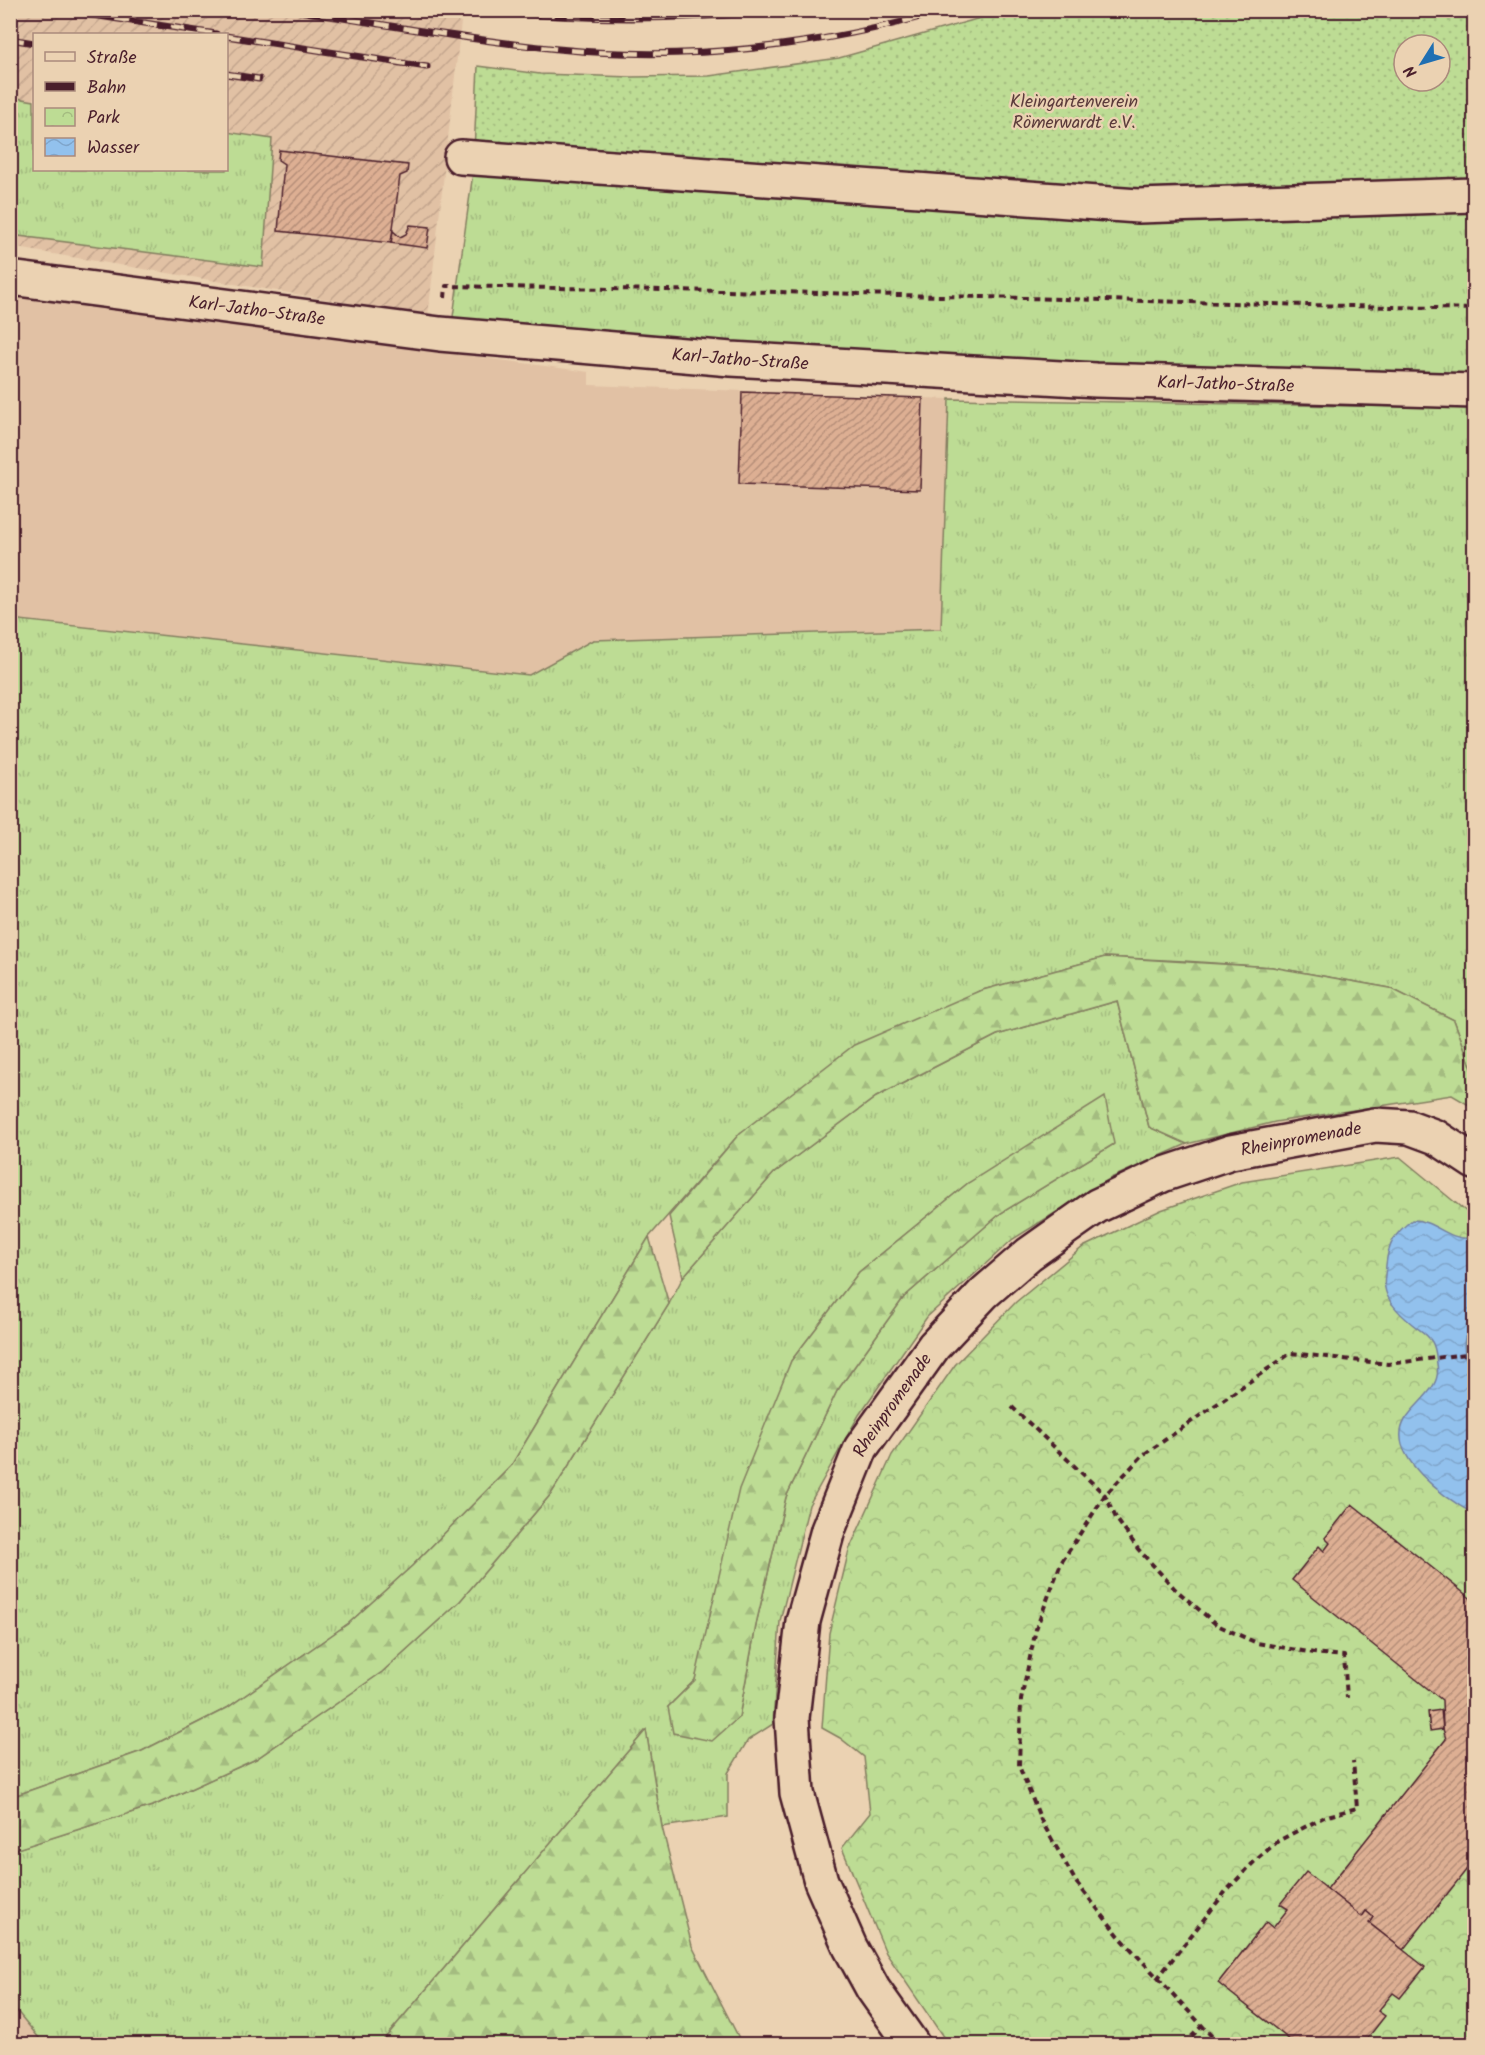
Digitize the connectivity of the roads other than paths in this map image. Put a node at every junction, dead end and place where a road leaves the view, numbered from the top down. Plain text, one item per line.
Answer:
1 (461, 157) dead end
2 (1474, 195) edge
3 (10, 278) edge
4 (1474, 391) edge
5 (1474, 1162) edge
6 (912, 2044) edge

1 - 2 street
3 - 4 street, Karl-Jatho-Straße
5 - 6 street, Rheinpromenade

